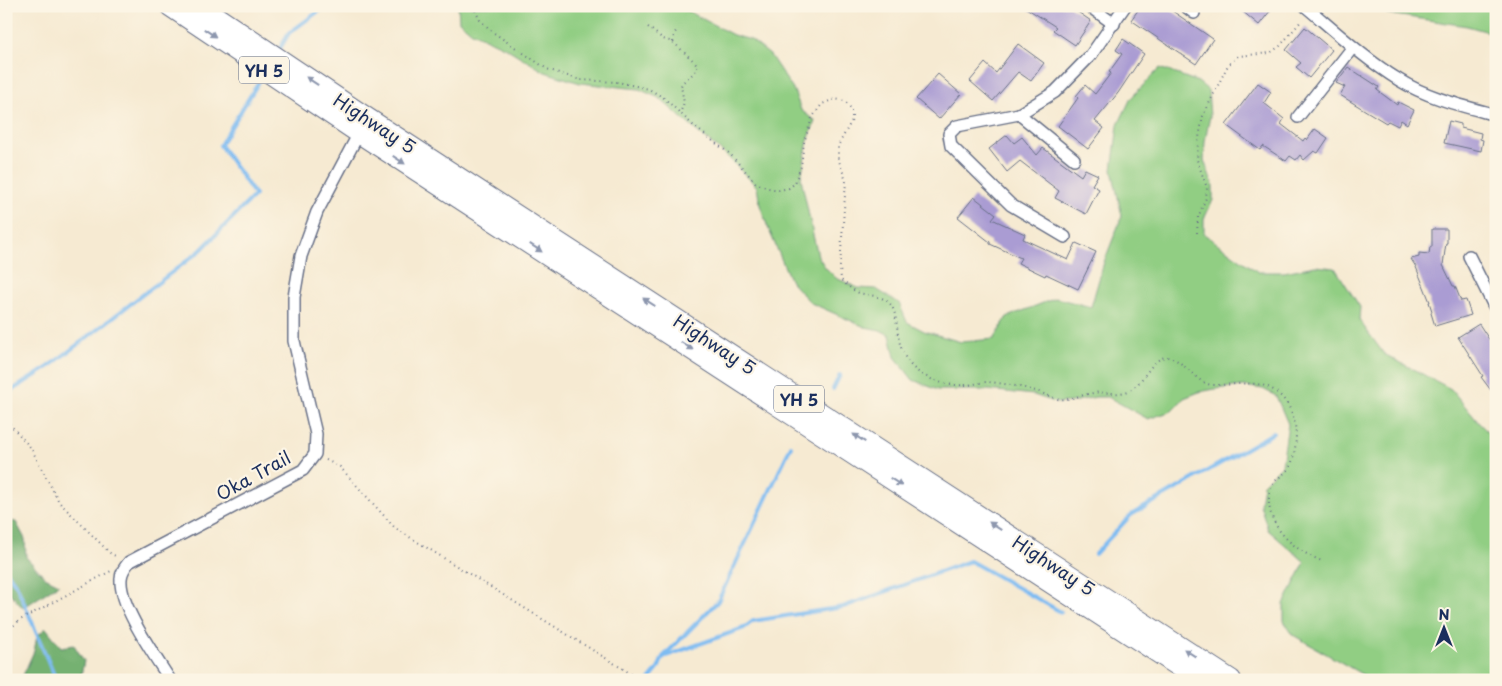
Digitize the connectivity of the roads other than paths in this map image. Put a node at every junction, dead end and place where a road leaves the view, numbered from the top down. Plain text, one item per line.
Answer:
1 (170, 6) edge
2 (200, 6) edge
3 (1089, 6) edge
4 (1124, 6) edge
5 (1308, 8) edge
6 (1114, 24) junction
7 (1353, 47) junction
8 (1019, 114) junction
9 (1496, 115) edge
10 (1298, 116) dead end
11 (359, 133) junction
12 (1074, 159) dead end
13 (1065, 237) dead end
14 (1469, 256) dead end
15 (1496, 310) edge
16 (170, 680) edge
17 (1200, 680) edge
18 (1231, 680) edge

1 -> 11 highway, Highway 5 / YH 5
18 -> 2 highway, Highway 5 / YH 5
3 - 6 street
4 - 6 street
5 - 7 street
6 - 8 street
7 - 9 street
7 - 10 street
8 - 12 street
8 - 13 street
11 - 16 street, Oka Trail
11 -> 17 highway, Highway 5 / YH 5
14 - 15 street

